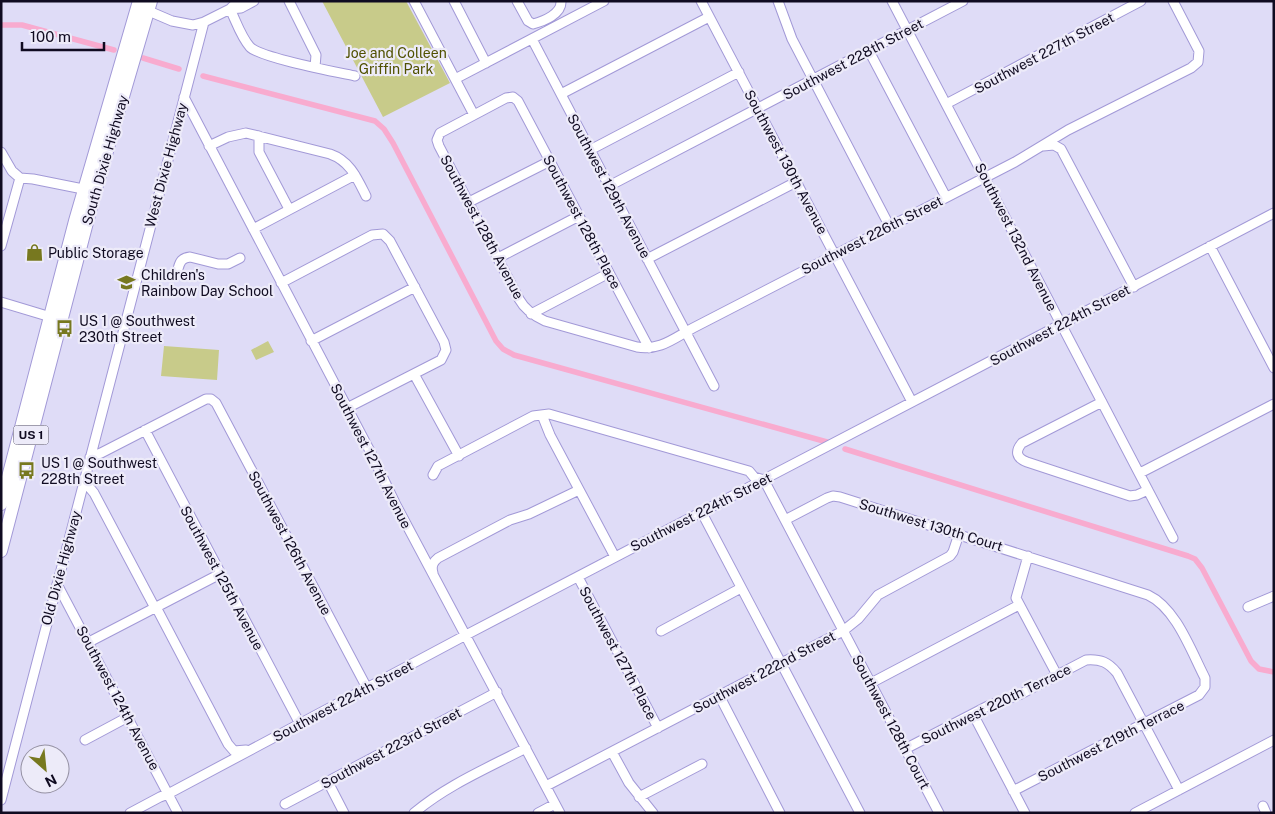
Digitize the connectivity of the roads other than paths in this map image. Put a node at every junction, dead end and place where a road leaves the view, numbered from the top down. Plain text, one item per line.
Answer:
1 (238, 1) edge
2 (254, 1) edge
3 (289, 1) edge
4 (414, 1) edge
5 (454, 1) edge
6 (517, 1) edge
7 (604, 1) edge
8 (701, 1) edge
9 (778, 1) edge
10 (892, 1) edge
11 (963, 1) edge
12 (1141, 1) edge
13 (1173, 1) edge
14 (143, 4) edge
15 (561, 4) edge
16 (230, 9) junction
17 (709, 17) junction
18 (204, 22) junction
19 (908, 31) junction
20 (532, 39) junction
21 (869, 51) junction
22 (486, 63) junction
23 (314, 66) junction
24 (739, 72) junction
25 (356, 76) dead end
26 (455, 79) junction
27 (813, 79) junction
28 (561, 94) junction
29 (184, 97) junction
30 (946, 104) junction
31 (758, 108) junction
32 (474, 115) junction
33 (259, 136) junction
34 (209, 146) junction
35 (1042, 146) junction
36 (590, 150) junction
37 (1, 152) edge
38 (550, 160) junction
39 (355, 175) junction
40 (985, 177) junction
41 (20, 178) junction
42 (796, 182) junction
43 (609, 186) junction
44 (90, 190) junction
45 (366, 196) dead end
46 (946, 198) junction
47 (469, 202) junction
48 (290, 210) junction
49 (1274, 213) edge
50 (579, 216) junction
51 (890, 226) junction
52 (252, 229) junction
53 (1, 246) edge
54 (1210, 246) junction
55 (835, 255) junction
56 (240, 258) dead end
57 (498, 258) junction
58 (647, 259) junction
59 (178, 269) dead end
60 (609, 273) junction
61 (281, 283) junction
62 (1134, 286) junction
63 (415, 288) junction
64 (1, 302) edge
65 (551, 303) junction
66 (531, 314) junction
67 (55, 318) junction
68 (554, 323) junction
69 (1061, 324) junction
70 (638, 328) junction
71 (685, 332) junction
72 (122, 336) joint
73 (312, 341) junction
74 (625, 344) junction
75 (649, 348) junction
76 (1274, 368) edge
77 (414, 374) junction
78 (714, 386) dead end
79 (912, 402) junction
80 (1102, 402) junction
81 (1274, 404) edge
82 (27, 405) junction
83 (347, 408) junction
84 (542, 415) junction
85 (145, 430) junction
86 (90, 456) junction
87 (459, 456) junction
88 (1140, 472) junction
89 (433, 475) dead end
90 (84, 480) junction
91 (764, 480) junction
92 (4, 481) edge
93 (19, 483) junction
94 (579, 490) junction
95 (1148, 490) junction
96 (15, 498) junction
97 (1, 504) edge
98 (702, 513) junction
99 (785, 520) junction
100 (959, 534) junction
101 (1173, 538) dead end
102 (1, 551) edge
103 (1028, 556) junction
104 (615, 557) junction
105 (220, 574) junction
106 (433, 576) junction
107 (578, 577) junction
108 (58, 584) junction
109 (741, 588) junction
110 (1274, 596) edge
111 (1019, 605) junction
112 (156, 607) junction
113 (1248, 607) dead end
114 (661, 631) dead end
115 (843, 631) junction
116 (466, 635) junction
117 (89, 642) junction
118 (781, 663) junction
119 (1057, 675) junction
120 (871, 683) junction
121 (1206, 687) joint
122 (367, 688) junction
123 (496, 692) junction
124 (719, 696) junction
125 (973, 714) junction
126 (128, 717) junction
127 (300, 724) junction
128 (1144, 724) junction
129 (658, 728) junction
130 (85, 740) dead end
131 (1274, 740) edge
132 (526, 748) junction
133 (905, 749) junction
134 (252, 750) junction
135 (612, 752) junction
136 (702, 764) dead end
137 (328, 782) junction
138 (546, 786) junction
139 (1179, 790) junction
140 (1013, 791) junction
141 (168, 794) junction
142 (639, 797) junction
143 (1, 800) edge
144 (285, 804) dead end
145 (555, 804) junction
146 (130, 813) edge
147 (178, 813) edge
148 (344, 813) edge
149 (414, 813) edge
150 (538, 813) edge
151 (560, 813) edge
152 (653, 813) edge
153 (780, 813) edge
154 (860, 813) edge
155 (939, 813) edge
156 (1025, 813) edge
157 (1135, 813) edge

1 - 16 street
2 - 16 street
3 - 23 street
4 - 26 street
5 - 22 street
6 - 15 street
7 - 20 street
8 - 17 street, Southwest 130th Avenue
9 - 27 street
10 - 19 street, Southwest 132nd Avenue
11 - 19 street, Southwest 228th Street
12 - 30 street, Southwest 227th Street
13 - 35 street, Southwest 226th Street
14 - 18 street
14 - 44 highway, South Dixie Highway / US 1
14 - 44 highway, South Dixie Highway / US 1
16 - 18 street
16 - 23 street
17 - 24 street, Southwest 130th Avenue
17 - 28 street
18 - 29 street, West Dixie Highway
19 - 21 street, Southwest 228th Street
19 - 30 street, Southwest 132nd Avenue
20 - 22 street
20 - 28 street, Southwest 129th Avenue
21 - 27 street, Southwest 228th Street
21 - 46 street
22 - 26 street
23 - 25 street
24 - 31 street, Southwest 130th Avenue
24 - 36 street
26 - 32 street
27 - 31 street, Southwest 228th Street
27 - 51 street
28 - 36 street, Southwest 129th Avenue
29 - 34 street, Southwest 127th Avenue
29 - 72 street, West Dixie Highway
30 - 40 street, Southwest 132nd Avenue
31 - 42 street, Southwest 130th Avenue
31 - 43 street, Southwest 228th Street
32 - 38 street, Southwest 128th Place
32 - 47 street, Southwest 128th Avenue
33 - 34 street
33 - 39 street
33 - 48 street
34 - 52 street, Southwest 127th Avenue
35 - 40 street, Southwest 226th Street
35 - 62 street
36 - 43 street, Southwest 129th Avenue
37 - 41 street
38 - 47 street
38 - 50 street, Southwest 128th Place
39 - 45 street
39 - 48 street
40 - 46 street, Southwest 226th Street
40 - 69 street, Southwest 132nd Avenue
41 - 44 street
41 - 53 street
42 - 55 street, Southwest 130th Avenue
42 - 58 street
43 - 58 street, Southwest 129th Avenue
44 - 67 highway, South Dixie Highway / US 1
46 - 51 street, Southwest 226th Street
47 - 57 street, Southwest 128th Avenue
48 - 52 street
49 - 54 street, Southwest 224th Street
50 - 57 street
50 - 60 street, Southwest 128th Place
51 - 55 street, Southwest 226th Street
52 - 61 street, Southwest 127th Avenue
54 - 62 street, Southwest 224th Street
54 - 76 street
55 - 71 street, Southwest 226th Street
55 - 79 street, Southwest 130th Avenue
56 - 59 street
57 - 66 street, Southwest 128th Avenue
58 - 71 street, Southwest 129th Avenue
60 - 65 street
60 - 70 street, Southwest 128th Place
61 - 63 street
61 - 73 street, Southwest 127th Avenue
62 - 69 street, Southwest 224th Street
63 - 73 street
63 - 77 street
64 - 67 street
65 - 66 street
65 - 68 street
66 - 68 street, Southwest 226th Street
67 - 82 highway, South Dixie Highway / US 1
67 - 93 highway, South Dixie Highway / US 1
68 - 74 street, Southwest 226th Street
69 - 79 street, Southwest 224th Street
69 - 80 street, Southwest 132nd Avenue
70 - 74 street
70 - 75 street, Southwest 128th Place
71 - 75 street, Southwest 226th Street
71 - 78 street, Southwest 129th Avenue
72 - 86 street, Old Dixie Highway
73 - 83 street, Southwest 127th Avenue
74 - 75 street, Southwest 226th Street
77 - 83 street
77 - 87 street
79 - 91 street, Southwest 224th Street
80 - 88 street, Southwest 132nd Avenue
80 - 95 street
81 - 88 street
82 - 92 highway, South Dixie Highway / US 1
82 - 93 highway
83 - 106 street, Southwest 127th Avenue
84 - 87 street
84 - 91 street
84 - 94 street
85 - 86 street
85 - 105 street, Southwest 125th Avenue
85 - 122 street, Southwest 126th Avenue
86 - 90 street, Old Dixie Highway
87 - 89 street
88 - 95 street, Southwest 132nd Avenue
90 - 108 street, Old Dixie Highway
90 - 112 street
91 - 98 street, Southwest 224th Street
91 - 99 street
92 - 97 highway, South Dixie Highway / US 1
93 - 96 highway, South Dixie Highway / US 1
94 - 104 street
94 - 106 street
95 - 101 street, Southwest 132nd Avenue
96 - 97 highway
96 - 102 highway, South Dixie Highway / US 1
98 - 104 street, Southwest 224th Street
98 - 109 street
99 - 100 street, Southwest 130th Court
99 - 115 street
100 - 103 street, Southwest 130th Court
100 - 115 street, Southwest 222nd Street
103 - 111 street
103 - 121 street, Southwest 130th Court
104 - 107 street, Southwest 224th Street
105 - 112 street
105 - 127 street, Southwest 125th Avenue
106 - 116 street, Southwest 127th Avenue
107 - 116 street, Southwest 224th Street
107 - 129 street, Southwest 127th Place
108 - 117 street, Southwest 124th Avenue
108 - 143 street, Old Dixie Highway
109 - 114 street
109 - 118 street
110 - 113 street
111 - 119 street
111 - 120 street
112 - 117 street
112 - 134 street
115 - 118 street, Southwest 222nd Street
115 - 120 street, Southwest 128th Court
116 - 122 street, Southwest 224th Street
116 - 123 street, Southwest 127th Avenue
117 - 126 street, Southwest 124th Avenue
118 - 124 street, Southwest 222nd Street
118 - 154 street
119 - 125 street, Southwest 220th Terrace
119 - 128 street, Southwest 220th Terrace
120 - 133 street, Southwest 128th Court
121 - 128 street, Southwest 219th Terrace
122 - 127 street, Southwest 224th Street
123 - 132 street, Southwest 127th Avenue
123 - 137 street, Southwest 223rd Street
124 - 129 street, Southwest 222nd Street
124 - 153 street
125 - 133 street, Southwest 220th Terrace
125 - 140 street
126 - 130 street
126 - 141 street, Southwest 124th Avenue
127 - 134 street, Southwest 224th Street
128 - 139 street
128 - 140 street, Southwest 219th Terrace
129 - 135 street, Southwest 222nd Street
131 - 139 street
132 - 138 street, Southwest 127th Avenue
132 - 149 street
133 - 155 street, Southwest 128th Court
134 - 141 street, Southwest 224th Street
135 - 138 street, Southwest 222nd Street
135 - 142 street
136 - 142 street
137 - 144 street, Southwest 223rd Street
137 - 148 street
138 - 145 street, Southwest 127th Avenue
139 - 157 street
140 - 156 street
141 - 146 street, Southwest 224th Street
141 - 147 street, Southwest 124th Avenue
142 - 152 street
145 - 150 street
145 - 151 street, Southwest 127th Avenue

